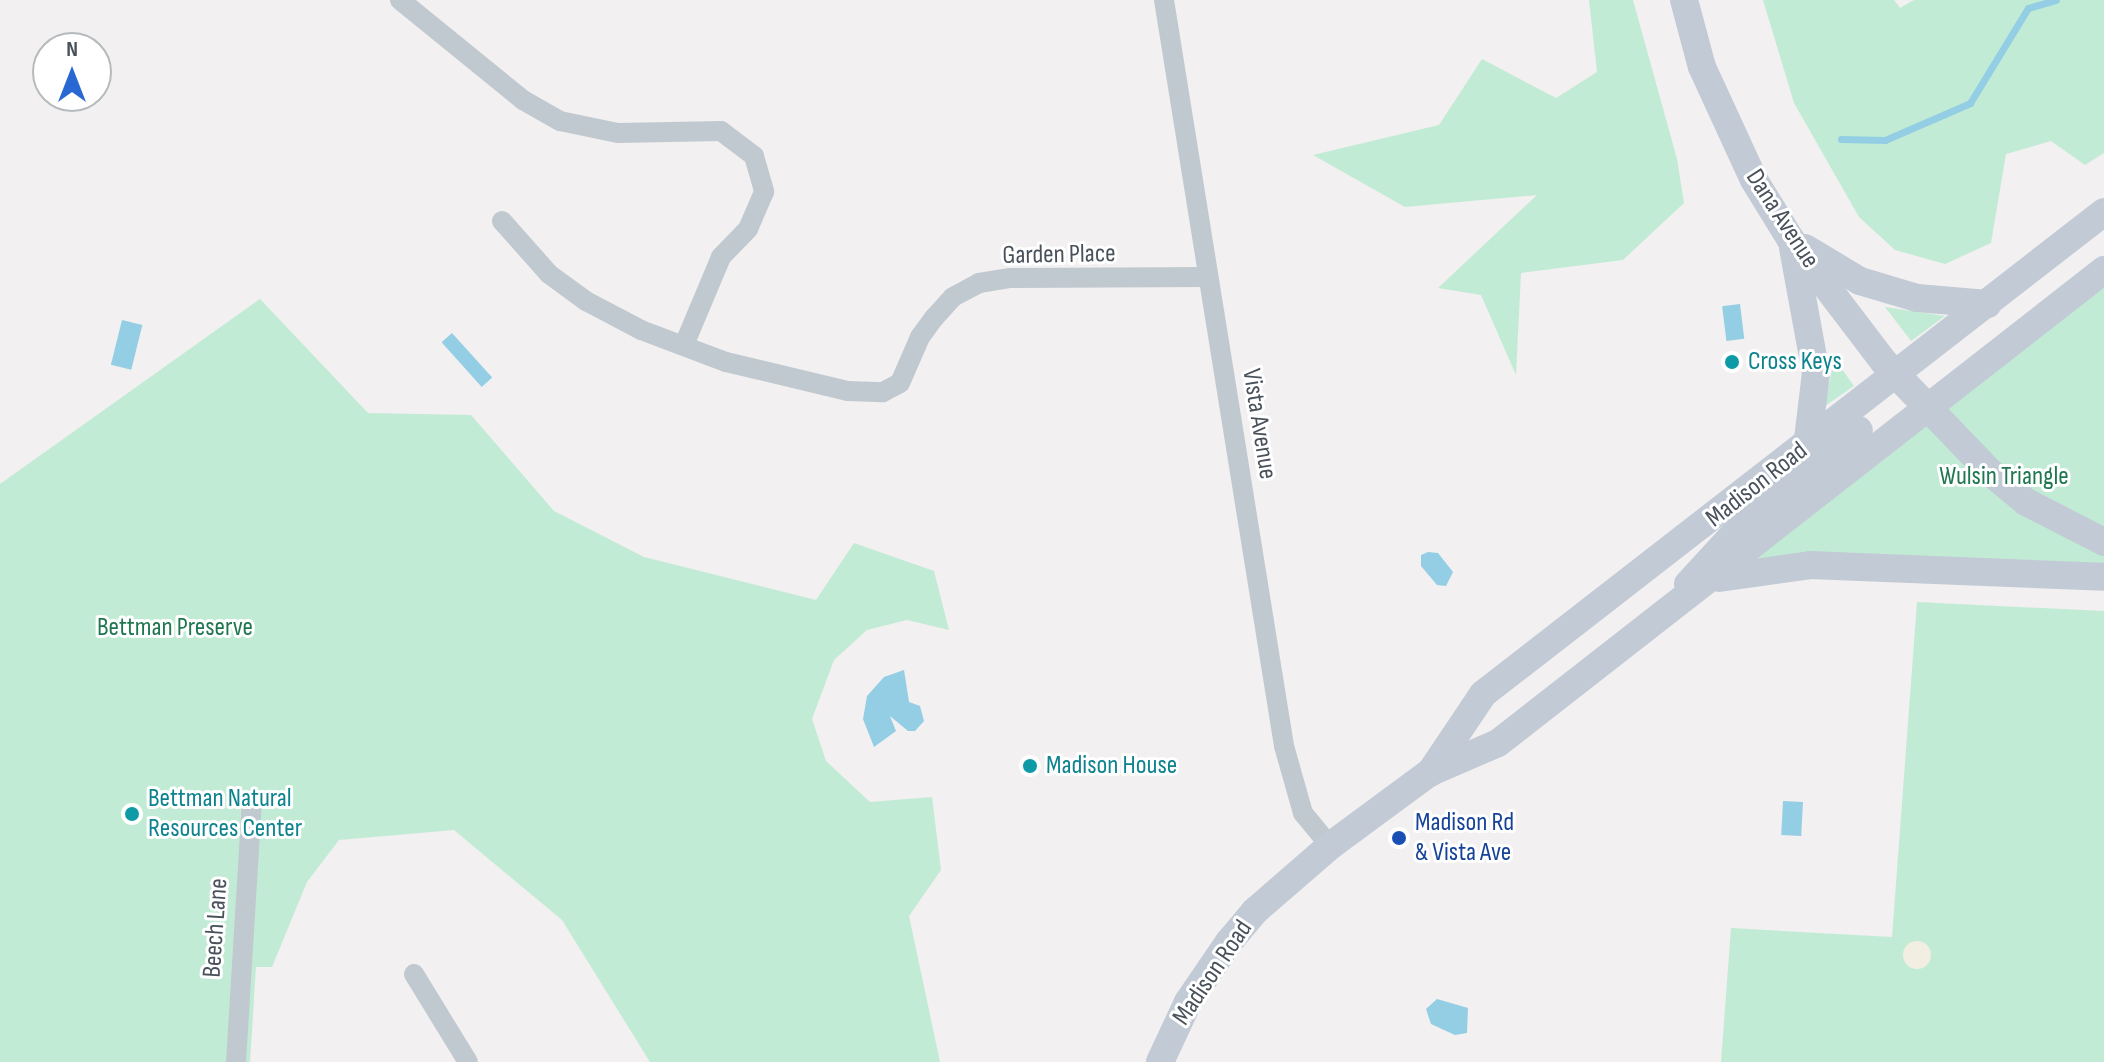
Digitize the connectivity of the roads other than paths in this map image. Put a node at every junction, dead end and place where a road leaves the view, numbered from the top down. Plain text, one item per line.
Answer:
1 (400, 0) edge
2 (1164, 0) edge
3 (1684, 0) edge
4 (2104, 212) edge
5 (502, 221) dead end
6 (1791, 240) junction
7 (2104, 270) edge
8 (1208, 277) junction
9 (1988, 304) junction
10 (684, 345) junction
11 (1896, 377) junction
12 (1930, 411) junction
13 (1807, 447) junction
14 (2104, 542) edge
15 (2104, 577) edge
16 (1715, 579) junction
17 (1647, 631) junction
18 (1429, 773) junction
19 (252, 799) dead end
20 (1330, 846) junction
21 (414, 974) dead end
22 (236, 1062) edge
23 (468, 1062) edge
24 (1160, 1062) edge

1 - 10 street
2 - 8 street, Vista Avenue
3 - 6 main road, Dana Avenue
4 - 9 main road, Madison Road
5 - 10 street, Garden Place
6 - 9 main road
6 - 11 main road, Dana Avenue
6 - 13 main road
7 - 12 main road, Madison Road
8 - 10 street, Garden Place
8 - 20 street, Vista Avenue
9 - 11 main road, Madison Road
11 - 12 main road, Dana Avenue
11 - 13 main road, Madison Road
11 - 17 main road
12 - 14 main road, Dana Avenue
12 - 16 main road, Madison Road
13 - 18 main road, Madison Road
15 - 16 main road
16 - 17 main road, Madison Road
17 - 18 main road, Madison Road
18 - 20 main road, Madison Road
19 - 22 street, Beech Lane
20 - 24 main road, Madison Road
21 - 23 street

